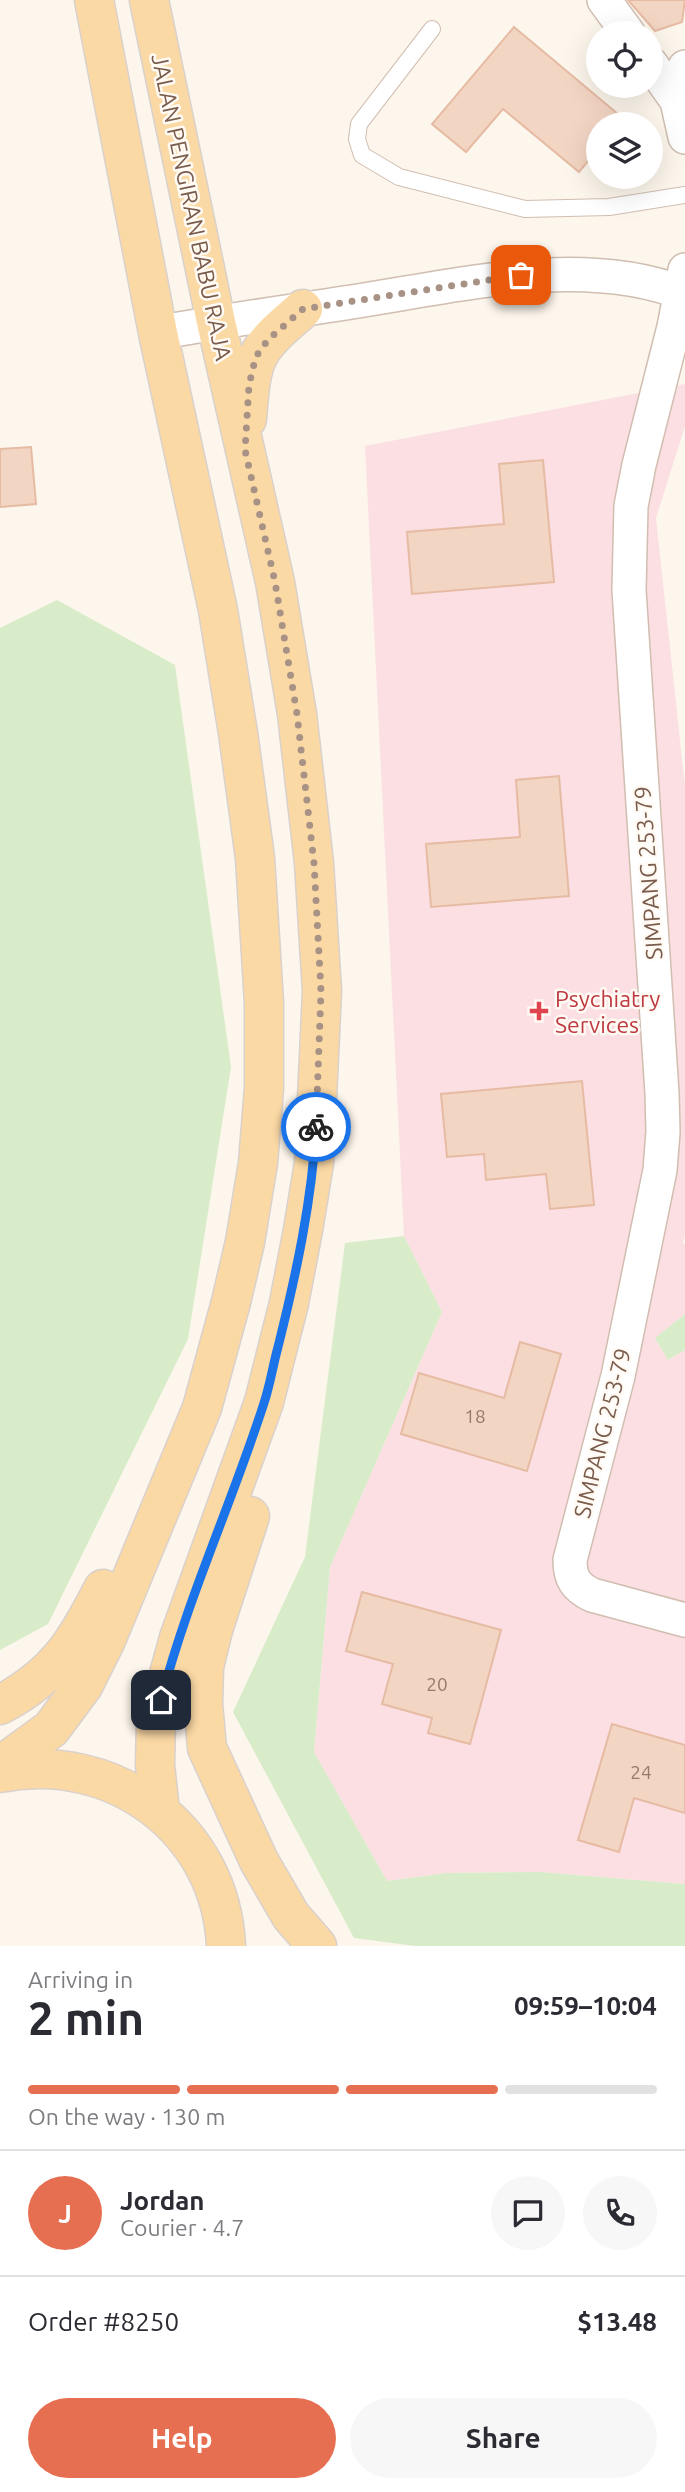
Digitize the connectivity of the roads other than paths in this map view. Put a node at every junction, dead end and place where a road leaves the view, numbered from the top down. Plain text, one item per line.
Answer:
1 (94, 0) edge
2 (149, 0) edge
3 (604, 0) edge
4 (619, 21) edge
5 (432, 29) dead end
6 (685, 67) edge
7 (663, 81) edge
8 (677, 101) junction
9 (685, 137) edge
10 (685, 195) edge
11 (683, 285) edge
12 (303, 309) junction
13 (215, 322) junction
14 (158, 333) junction
15 (245, 450) junction
16 (264, 1402) junction
17 (202, 1408) junction
18 (685, 1620) edge
19 (0, 1705) edge
20 (0, 1766) edge
21 (0, 1773) edge
22 (160, 1811) junction
23 (232, 1940) edge
24 (317, 1946) edge

1 - 14 main road
2 - 13 main road, JALAN PENGIRAN BABU RAJA
3 - 4 street
5 - 10 lane
6 - 8 street
7 - 8 street
8 - 9 street
11 - 12 street
11 - 18 street, SIMPANG 253-79
12 - 13 street
12 - 15 main road
13 - 14 street
13 - 15 main road, JALAN PENGIRAN BABU RAJA
14 - 17 main road
15 - 16 main road, JALAN PENGIRAN BABU RAJA
16 - 22 main road, JALAN PENGIRAN BABU RAJA
16 - 24 main road
17 - 19 main road
17 - 20 main road
21 - 22 main road
22 - 23 main road

